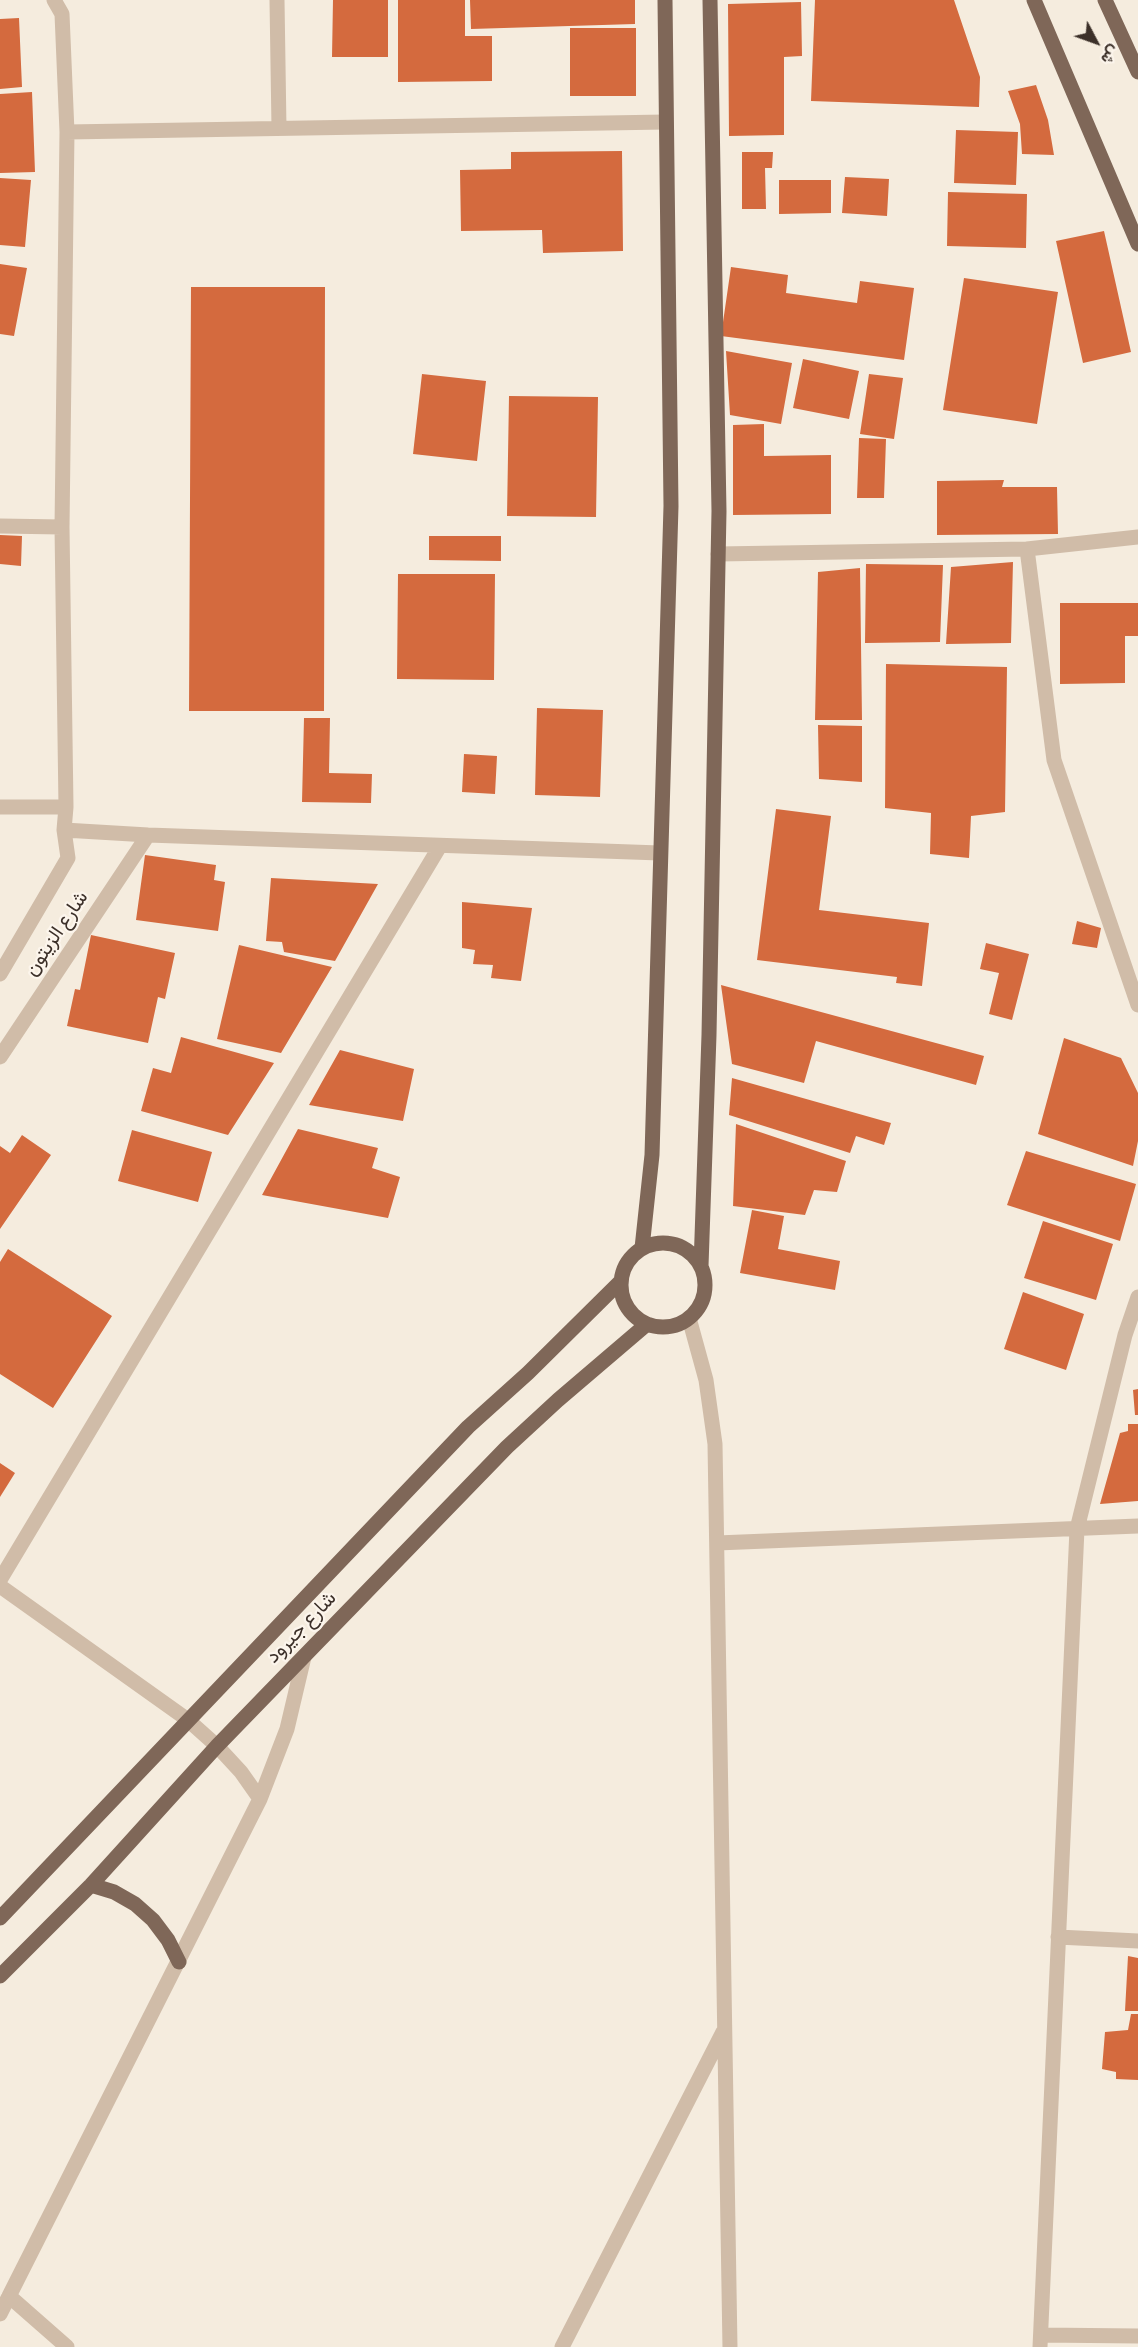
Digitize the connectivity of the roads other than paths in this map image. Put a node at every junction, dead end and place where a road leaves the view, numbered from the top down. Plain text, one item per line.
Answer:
1 (54, 0) edge
2 (277, 0) edge
3 (665, 0) edge
4 (710, 0) edge
5 (1034, 0) edge
6 (1105, 0) edge
7 (1138, 72) edge
8 (665, 122) junction
9 (279, 128) junction
10 (67, 132) junction
11 (1138, 244) edge
12 (0, 526) edge
13 (62, 527) junction
14 (1138, 537) edge
15 (1027, 549) junction
16 (718, 554) junction
17 (0, 807) edge
18 (66, 807) junction
19 (64, 830) junction
20 (148, 835) junction
21 (440, 846) junction
22 (660, 853) junction
23 (0, 974) edge
24 (1138, 1005) edge
25 (0, 1057) edge
26 (642, 1248) junction
27 (701, 1266) junction
28 (621, 1281) junction
29 (1138, 1297) edge
30 (689, 1318) junction
31 (647, 1324) junction
32 (1138, 1526) edge
33 (1077, 1529) junction
34 (717, 1543) junction
35 (0, 1580) edge
36 (0, 1586) edge
37 (304, 1657) junction
38 (188, 1720) junction
39 (217, 1746) junction
40 (260, 1799) junction
41 (91, 1885) junction
42 (0, 1918) edge
43 (1058, 1937) junction
44 (1138, 1941) edge
45 (179, 1962) junction
46 (0, 1976) edge
47 (724, 2030) junction
48 (9, 2296) junction
49 (0, 2314) edge
50 (1138, 2336) edge
51 (1040, 2341) edge
52 (67, 2347) edge
53 (562, 2347) edge
54 (730, 2347) edge

1 - 10 street, شارع الزيتون
2 - 9 street
3 - 8 main road
4 - 16 main road
5 - 11 main road
6 - 7 main road
8 - 9 street
8 - 22 main road
9 - 10 street
10 - 13 street, شارع الزيتون
12 - 13 street
13 - 18 street, شارع الزيتون
14 - 15 street
15 - 16 street
15 - 24 street
16 - 27 main road
17 - 18 street
18 - 19 street, شارع الزيتون
19 - 20 street
19 - 23 street, شارع الزيتون
20 - 21 street
20 - 25 street, شارع الزيتون
21 - 22 street
21 - 35 street
22 - 26 main road
26 - 27 main road
26 - 28 main road
27 - 30 main road
28 - 31 main road
28 - 38 main road, شارع جيرود
29 - 33 street
30 - 31 main road
30 - 34 street
31 - 37 main road, شارع جيرود
32 - 33 street
33 - 34 street
33 - 43 street
34 - 47 street
36 - 38 street
37 - 39 main road, شارع جيرود
37 - 40 street
38 - 39 street
38 - 42 main road, شارع جيرود
39 - 40 street
39 - 41 main road, شارع جيرود
40 - 45 street
41 - 45 main road
41 - 46 main road, شارع جيرود
43 - 44 street
43 - 51 street
45 - 48 street
47 - 53 street
47 - 54 street
48 - 49 street
48 - 52 street
50 - 51 street

